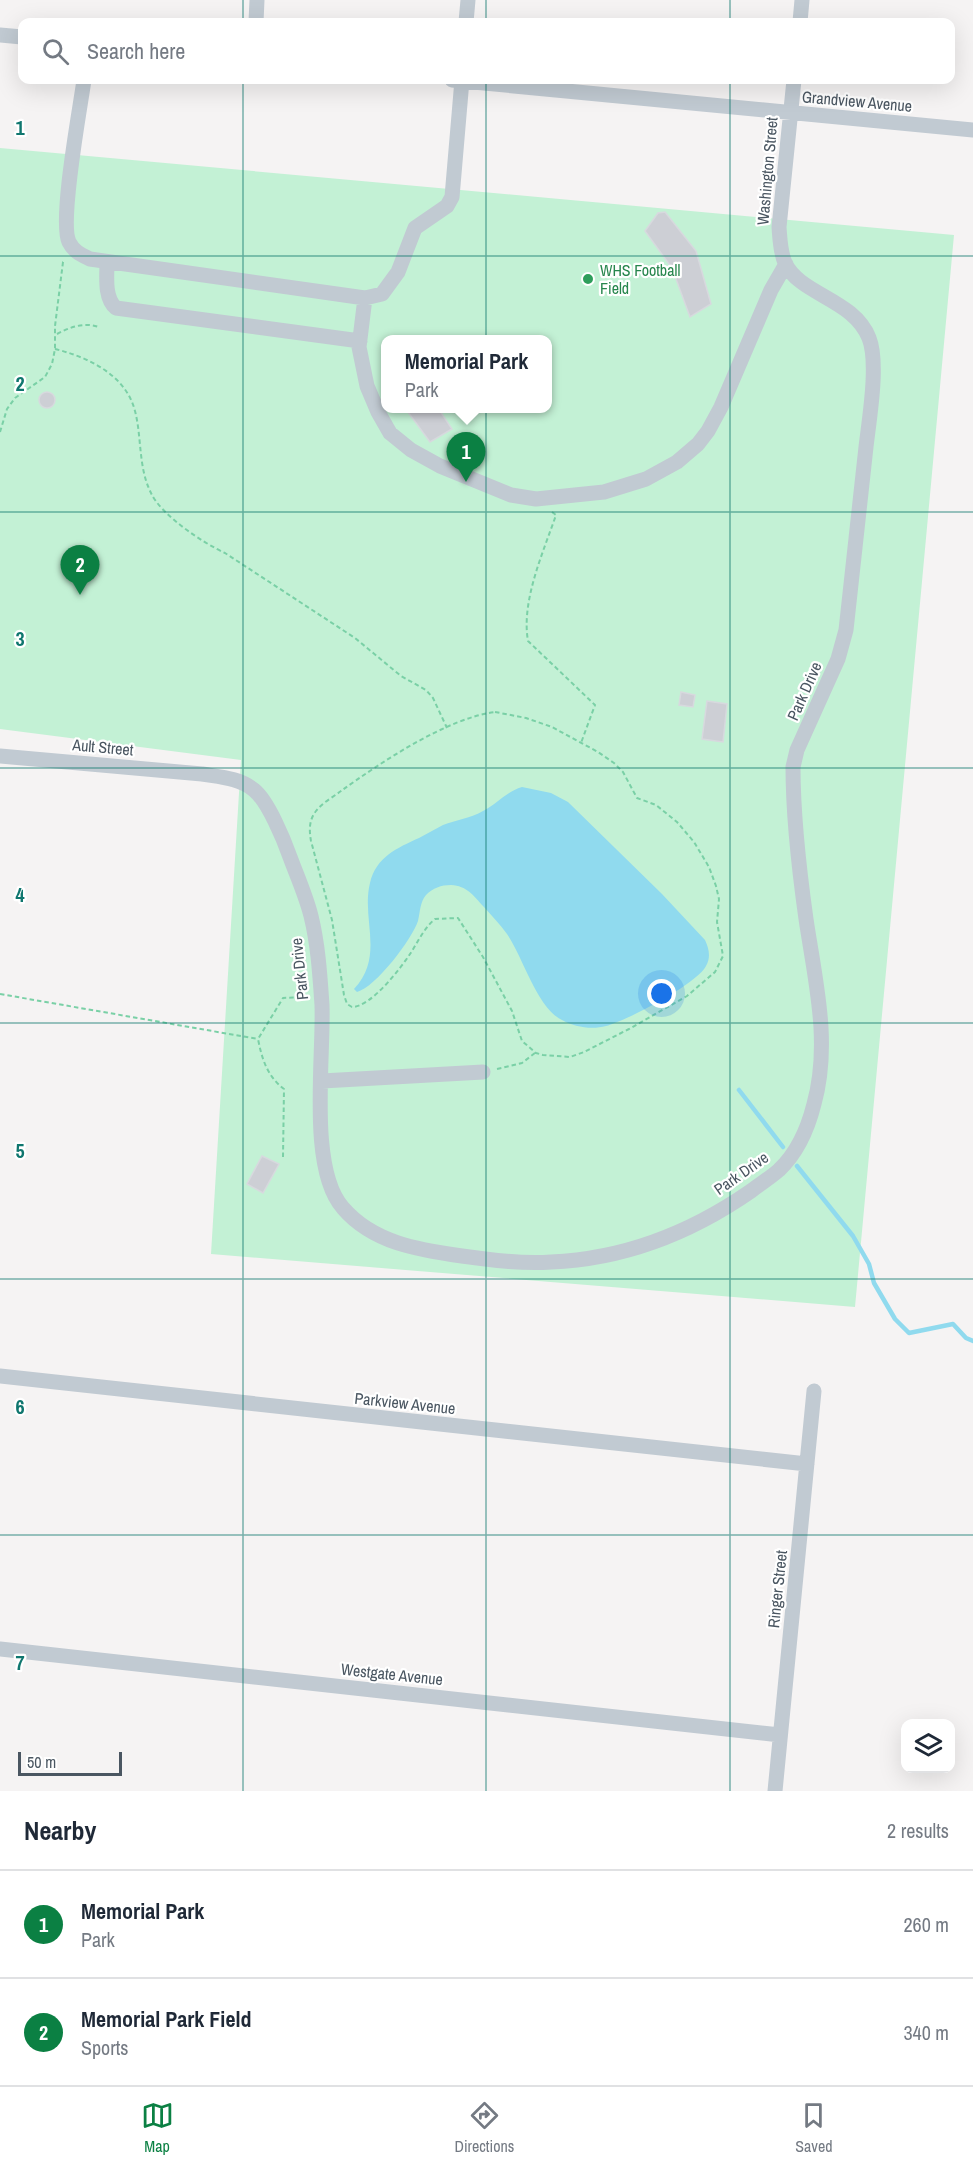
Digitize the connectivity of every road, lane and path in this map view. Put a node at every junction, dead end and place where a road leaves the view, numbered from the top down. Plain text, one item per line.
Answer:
1 (257, 0) edge
2 (468, 0) edge
3 (802, 0) edge
4 (256, 18) edge
5 (466, 18) edge
6 (800, 18) edge
7 (0, 35) edge
8 (18, 37) edge
9 (83, 84) edge
10 (458, 84) edge
11 (498, 84) edge
12 (794, 84) edge
13 (791, 113) junction
14 (973, 130) edge
15 (76, 252) junction
16 (107, 262) junction
17 (786, 264) junction
18 (365, 298) junction
19 (99, 327) dead end
20 (57, 334) junction
21 (360, 341) junction
22 (55, 349) junction
23 (0, 432) edge
24 (536, 499) junction
25 (447, 728) junction
26 (581, 743) junction
27 (0, 756) edge
28 (202, 774) joint
29 (0, 994) edge
30 (321, 996) junction
31 (258, 1039) junction
32 (536, 1053) junction
33 (483, 1072) joint
34 (322, 1081) junction
35 (283, 1157) dead end
36 (0, 1376) edge
37 (814, 1391) dead end
38 (807, 1464) junction
39 (0, 1649) edge
40 (780, 1735) junction
41 (775, 1791) edge

1 - 4 street
2 - 5 street
3 - 6 street
7 - 8 street
9 - 15 street
10 - 18 street
11 - 13 street, Grandview Avenue
12 - 13 street, Washington Street
13 - 14 street, Grandview Avenue
13 - 17 street, Washington Street
15 - 16 street
15 - 20 path
16 - 18 street
16 - 21 street
17 - 24 street
17 - 34 street, Park Drive
18 - 21 street
19 - 20 path
20 - 22 path
21 - 24 street
22 - 23 path
22 - 25 path
24 - 26 path
25 - 26 path
25 - 32 path
26 - 32 path
27 - 28 street, Ault Street
28 - 30 street, Park Drive
29 - 31 path
30 - 31 path
30 - 34 street, Park Drive
31 - 35 path
32 - 33 path
33 - 34 street
36 - 38 street, Parkview Avenue
37 - 38 street, Ringer Street
38 - 40 street, Ringer Street
39 - 40 street, Westgate Avenue
40 - 41 street, Ringer Street

